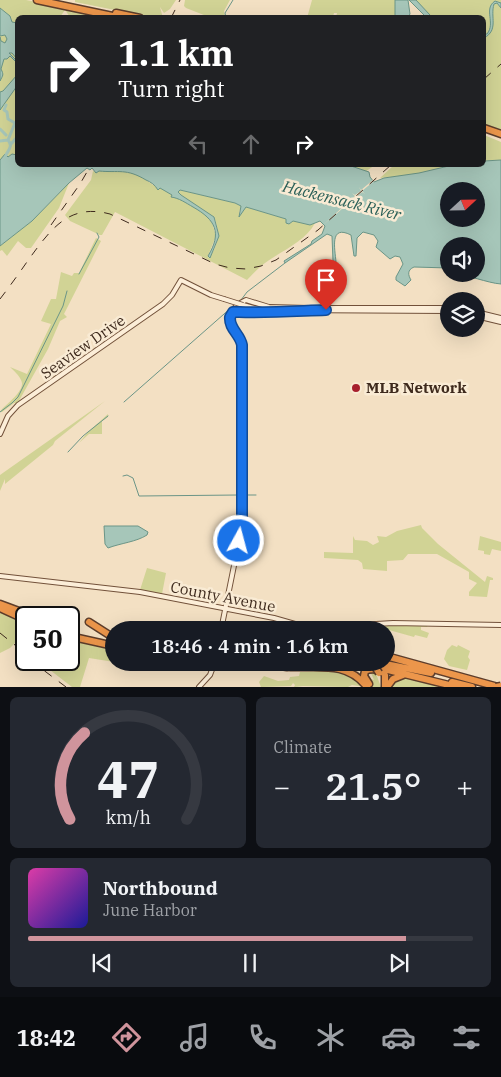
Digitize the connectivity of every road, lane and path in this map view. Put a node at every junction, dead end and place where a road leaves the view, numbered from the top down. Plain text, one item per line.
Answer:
1 (37, 0) edge
2 (56, 0) edge
3 (108, 15) edge
4 (126, 15) edge
5 (486, 129) edge
6 (486, 133) edge
7 (501, 134) edge
8 (501, 138) edge
9 (237, 306) junction
10 (309, 308) junction
11 (286, 310) junction
12 (296, 310) junction
13 (440, 310) edge
14 (440, 310) edge
15 (239, 312) junction
16 (485, 315) edge
17 (230, 317) junction
18 (485, 317) edge
19 (501, 320) edge
20 (0, 434) edge
21 (0, 576) edge
22 (0, 604) edge
23 (0, 608) edge
24 (226, 608) junction
25 (15, 609) edge
26 (15, 612) edge
27 (15, 614) edge
28 (91, 621) dead end
29 (223, 621) edge
30 (283, 621) edge
31 (395, 623) edge
32 (501, 625) edge
33 (105, 634) edge
34 (80, 635) edge
35 (80, 637) edge
36 (105, 639) edge
37 (105, 644) edge
38 (395, 658) edge
39 (395, 667) edge
40 (395, 668) edge
41 (212, 671) edge
42 (348, 671) edge
43 (355, 671) edge
44 (378, 671) edge
45 (388, 671) edge
46 (417, 677) junction
47 (199, 687) edge
48 (367, 687) edge
49 (371, 687) edge
50 (385, 687) edge
51 (457, 687) edge
52 (472, 687) edge
53 (486, 687) edge
54 (498, 687) edge

1 - 3 highway
2 - 4 highway
5 - 7 highway
6 - 8 highway
9 - 10 main road
9 - 15 main road
9 - 17 main road
10 - 11 main road
10 - 13 main road
11 - 12 main road
11 - 20 main road, Seaview Drive, bridge
12 - 14 main road
12 - 15 main road
15 - 17 main road
16 - 19 main road
17 - 24 main road
18 - 19 main road
21 - 24 main road, County Avenue
22 - 25 highway
22 - 26 highway
23 - 27 highway
24 - 29 main road
24 - 30 main road, County Avenue
28 - 33 highway
31 - 32 main road, County Avenue
34 - 36 highway
35 - 37 highway
38 - 54 highway
39 - 53 highway
40 - 52 highway
41 - 47 main road
42 - 48 highway
43 - 49 highway
44 - 50 highway, bridge
45 - 46 highway
46 - 50 highway
46 - 51 highway
49 - 50 highway

